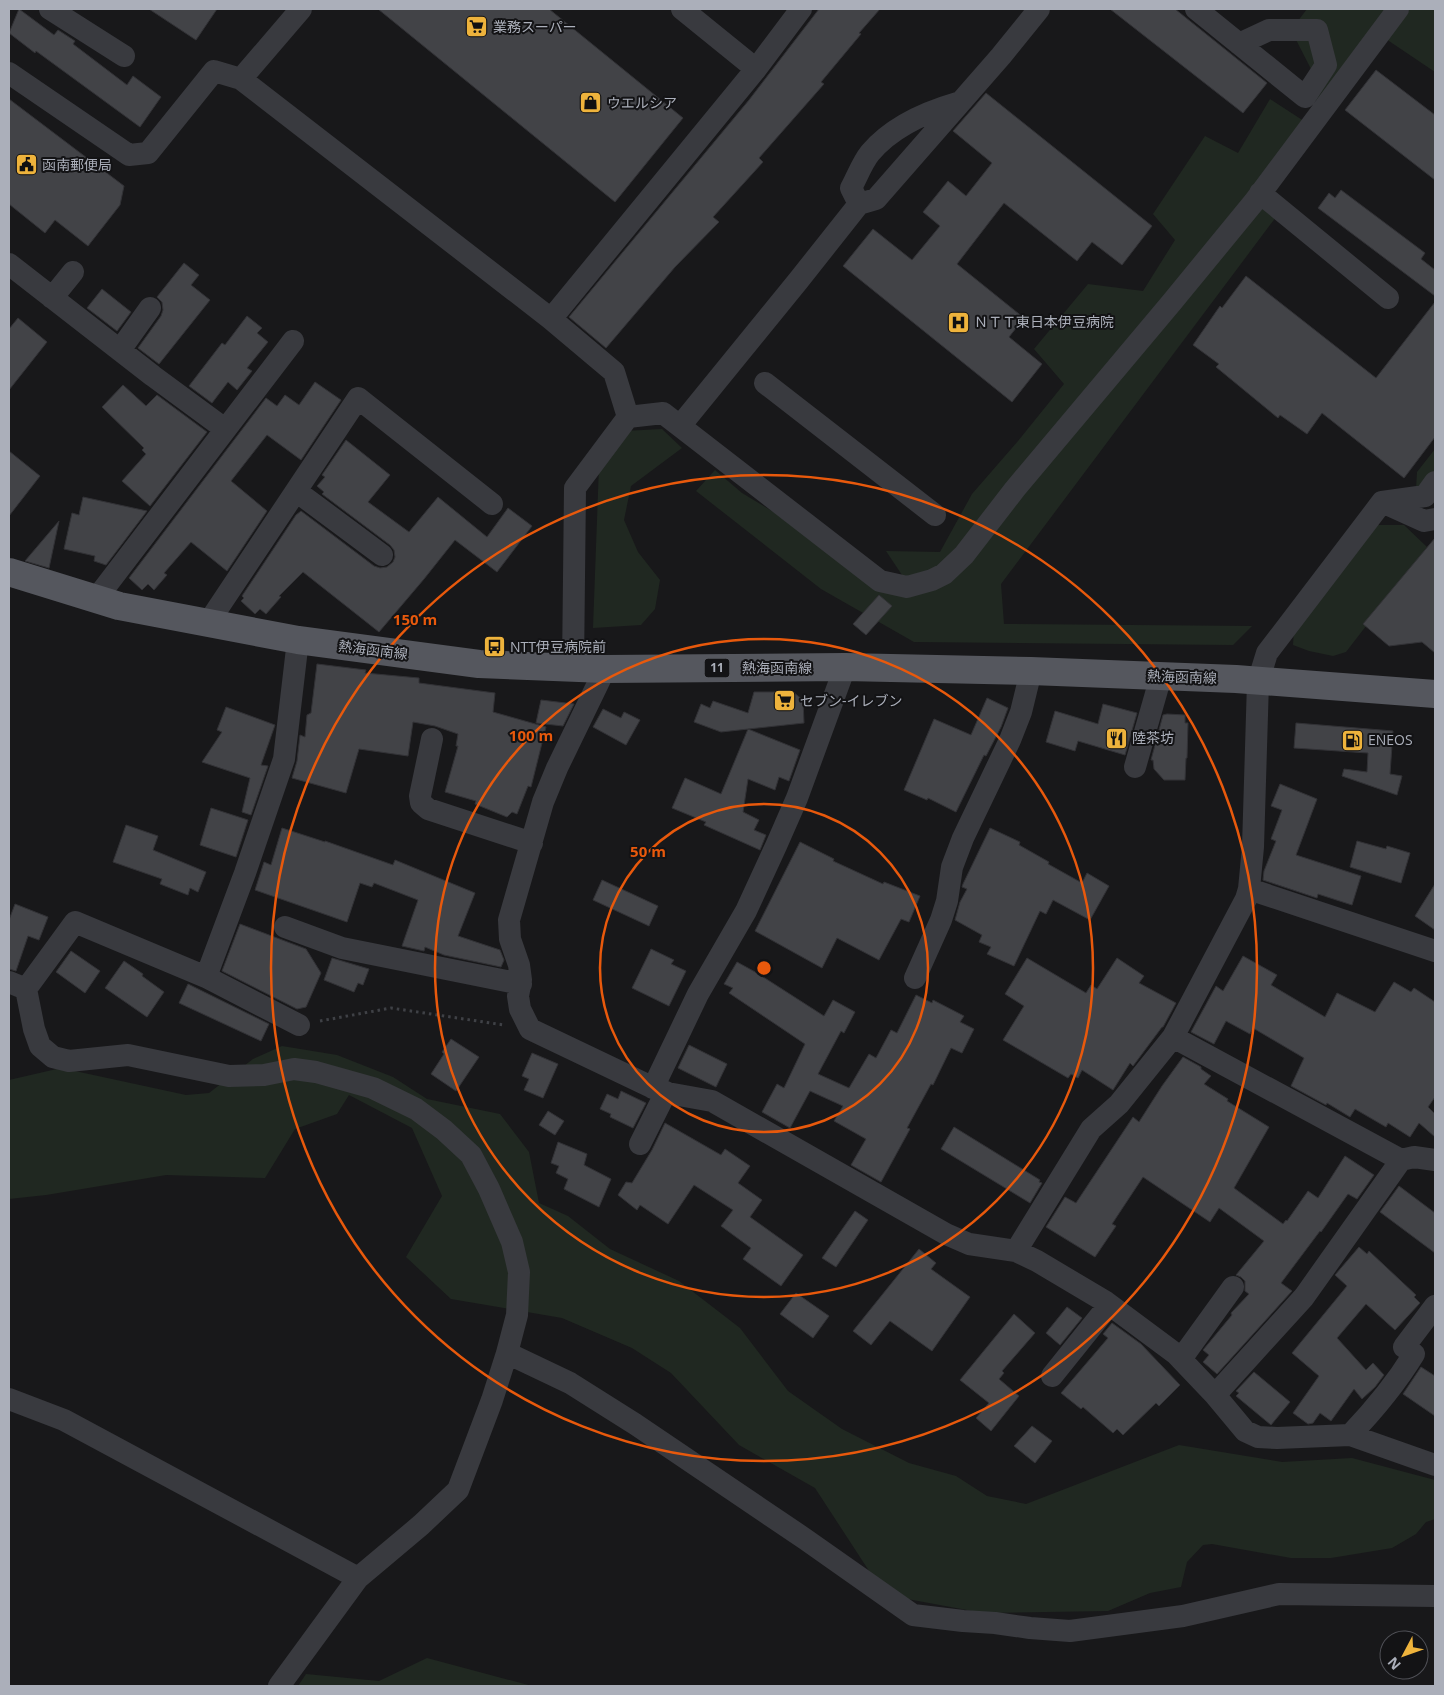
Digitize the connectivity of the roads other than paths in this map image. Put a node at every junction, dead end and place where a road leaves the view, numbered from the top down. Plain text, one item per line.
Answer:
1 (50, 9) edge
2 (301, 9) edge
3 (682, 9) edge
4 (801, 9) edge
5 (1039, 9) edge
6 (1196, 9) edge
7 (1398, 9) edge
8 (1239, 44) dead end
9 (124, 56) dead end
10 (756, 69) junction
11 (9, 73) edge
12 (241, 79) junction
13 (959, 103) junction
14 (1260, 193) junction
15 (859, 204) junction
16 (9, 264) edge
17 (74, 272) dead end
18 (52, 298) junction
19 (1388, 298) dead end
20 (150, 308) dead end
21 (551, 320) junction
22 (292, 341) dead end
23 (120, 350) junction
24 (765, 383) dead end
25 (628, 417) junction
26 (680, 426) junction
27 (225, 429) junction
28 (1435, 482) edge
29 (296, 491) junction
30 (1382, 502) junction
31 (492, 504) dead end
32 (935, 515) dead end
33 (1435, 519) edge
34 (382, 555) dead end
35 (9, 572) edge
36 (96, 599) junction
37 (208, 623) junction
38 (298, 640) junction
39 (573, 667) junction
40 (845, 667) junction
41 (605, 669) junction
42 (1032, 670) junction
43 (1161, 676) junction
44 (1258, 682) junction
45 (1435, 694) edge
46 (432, 739) dead end
47 (1135, 766) dead end
48 (532, 843) junction
49 (1249, 889) junction
50 (285, 927) dead end
51 (1435, 951) edge
52 (206, 977) junction
53 (915, 978) dead end
54 (520, 984) junction
55 (17, 985) edge
56 (299, 1025) road end
57 (1173, 1037) junction
58 (660, 1090) junction
59 (640, 1144) dead end
60 (1401, 1160) junction
61 (1435, 1160) edge
62 (1016, 1251) junction
63 (1233, 1288) dead end
64 (1109, 1305) junction
65 (1435, 1306) edge
66 (508, 1353) junction
67 (1181, 1359) junction
68 (1052, 1376) dead end
69 (1215, 1395) junction
70 (9, 1399) edge
71 (1350, 1435) junction
72 (1435, 1465) edge
73 (358, 1578) junction
74 (1435, 1596) edge
75 (279, 1686) edge

1 - 9 street
2 - 12 street
3 - 10 street
4 - 10 street
5 - 13 street
6 - 8 street
7 - 14 street
10 - 21 street
11 - 12 street
12 - 21 street
13 - 15 street
13 - 15 street
14 - 19 street
14 - 26 street
15 - 26 street
16 - 18 street
17 - 18 street
18 - 23 street
20 - 23 street
21 - 25 street
22 - 27 street
23 - 27 street
24 - 32 street
25 - 26 street
25 - 39 street
27 - 36 street
28 - 30 street
29 - 31 street
29 - 34 street
29 - 37 street
30 - 33 street
30 - 44 street
35 - 36 main road, 熱海函南線 / 11
36 - 37 main road, 熱海函南線 / 11
37 - 38 main road, 熱海函南線 / 11
38 - 39 main road, 熱海函南線 / 11
38 - 52 street
39 - 41 main road, 熱海函南線 / 11
40 - 41 main road, 熱海函南線 / 11
40 - 42 main road, 熱海函南線 / 11
40 - 58 street
41 - 48 street
42 - 43 main road, 熱海函南線 / 11
42 - 53 street
43 - 44 main road, 熱海函南線 / 11
43 - 47 street
44 - 45 main road, 熱海函南線 / 11
44 - 49 street
46 - 48 street
48 - 54 street
49 - 51 street
49 - 57 street
50 - 54 street
52 - 55 street
52 - 56 street
54 - 58 street
55 - 66 street
57 - 60 street
57 - 62 street
58 - 59 street
58 - 62 street
60 - 61 street
60 - 69 street
62 - 64 street
63 - 67 street
64 - 67 street
64 - 68 street
65 - 71 street
66 - 73 street
66 - 74 street
67 - 69 street
69 - 71 street
70 - 73 street
71 - 72 street
73 - 75 street

